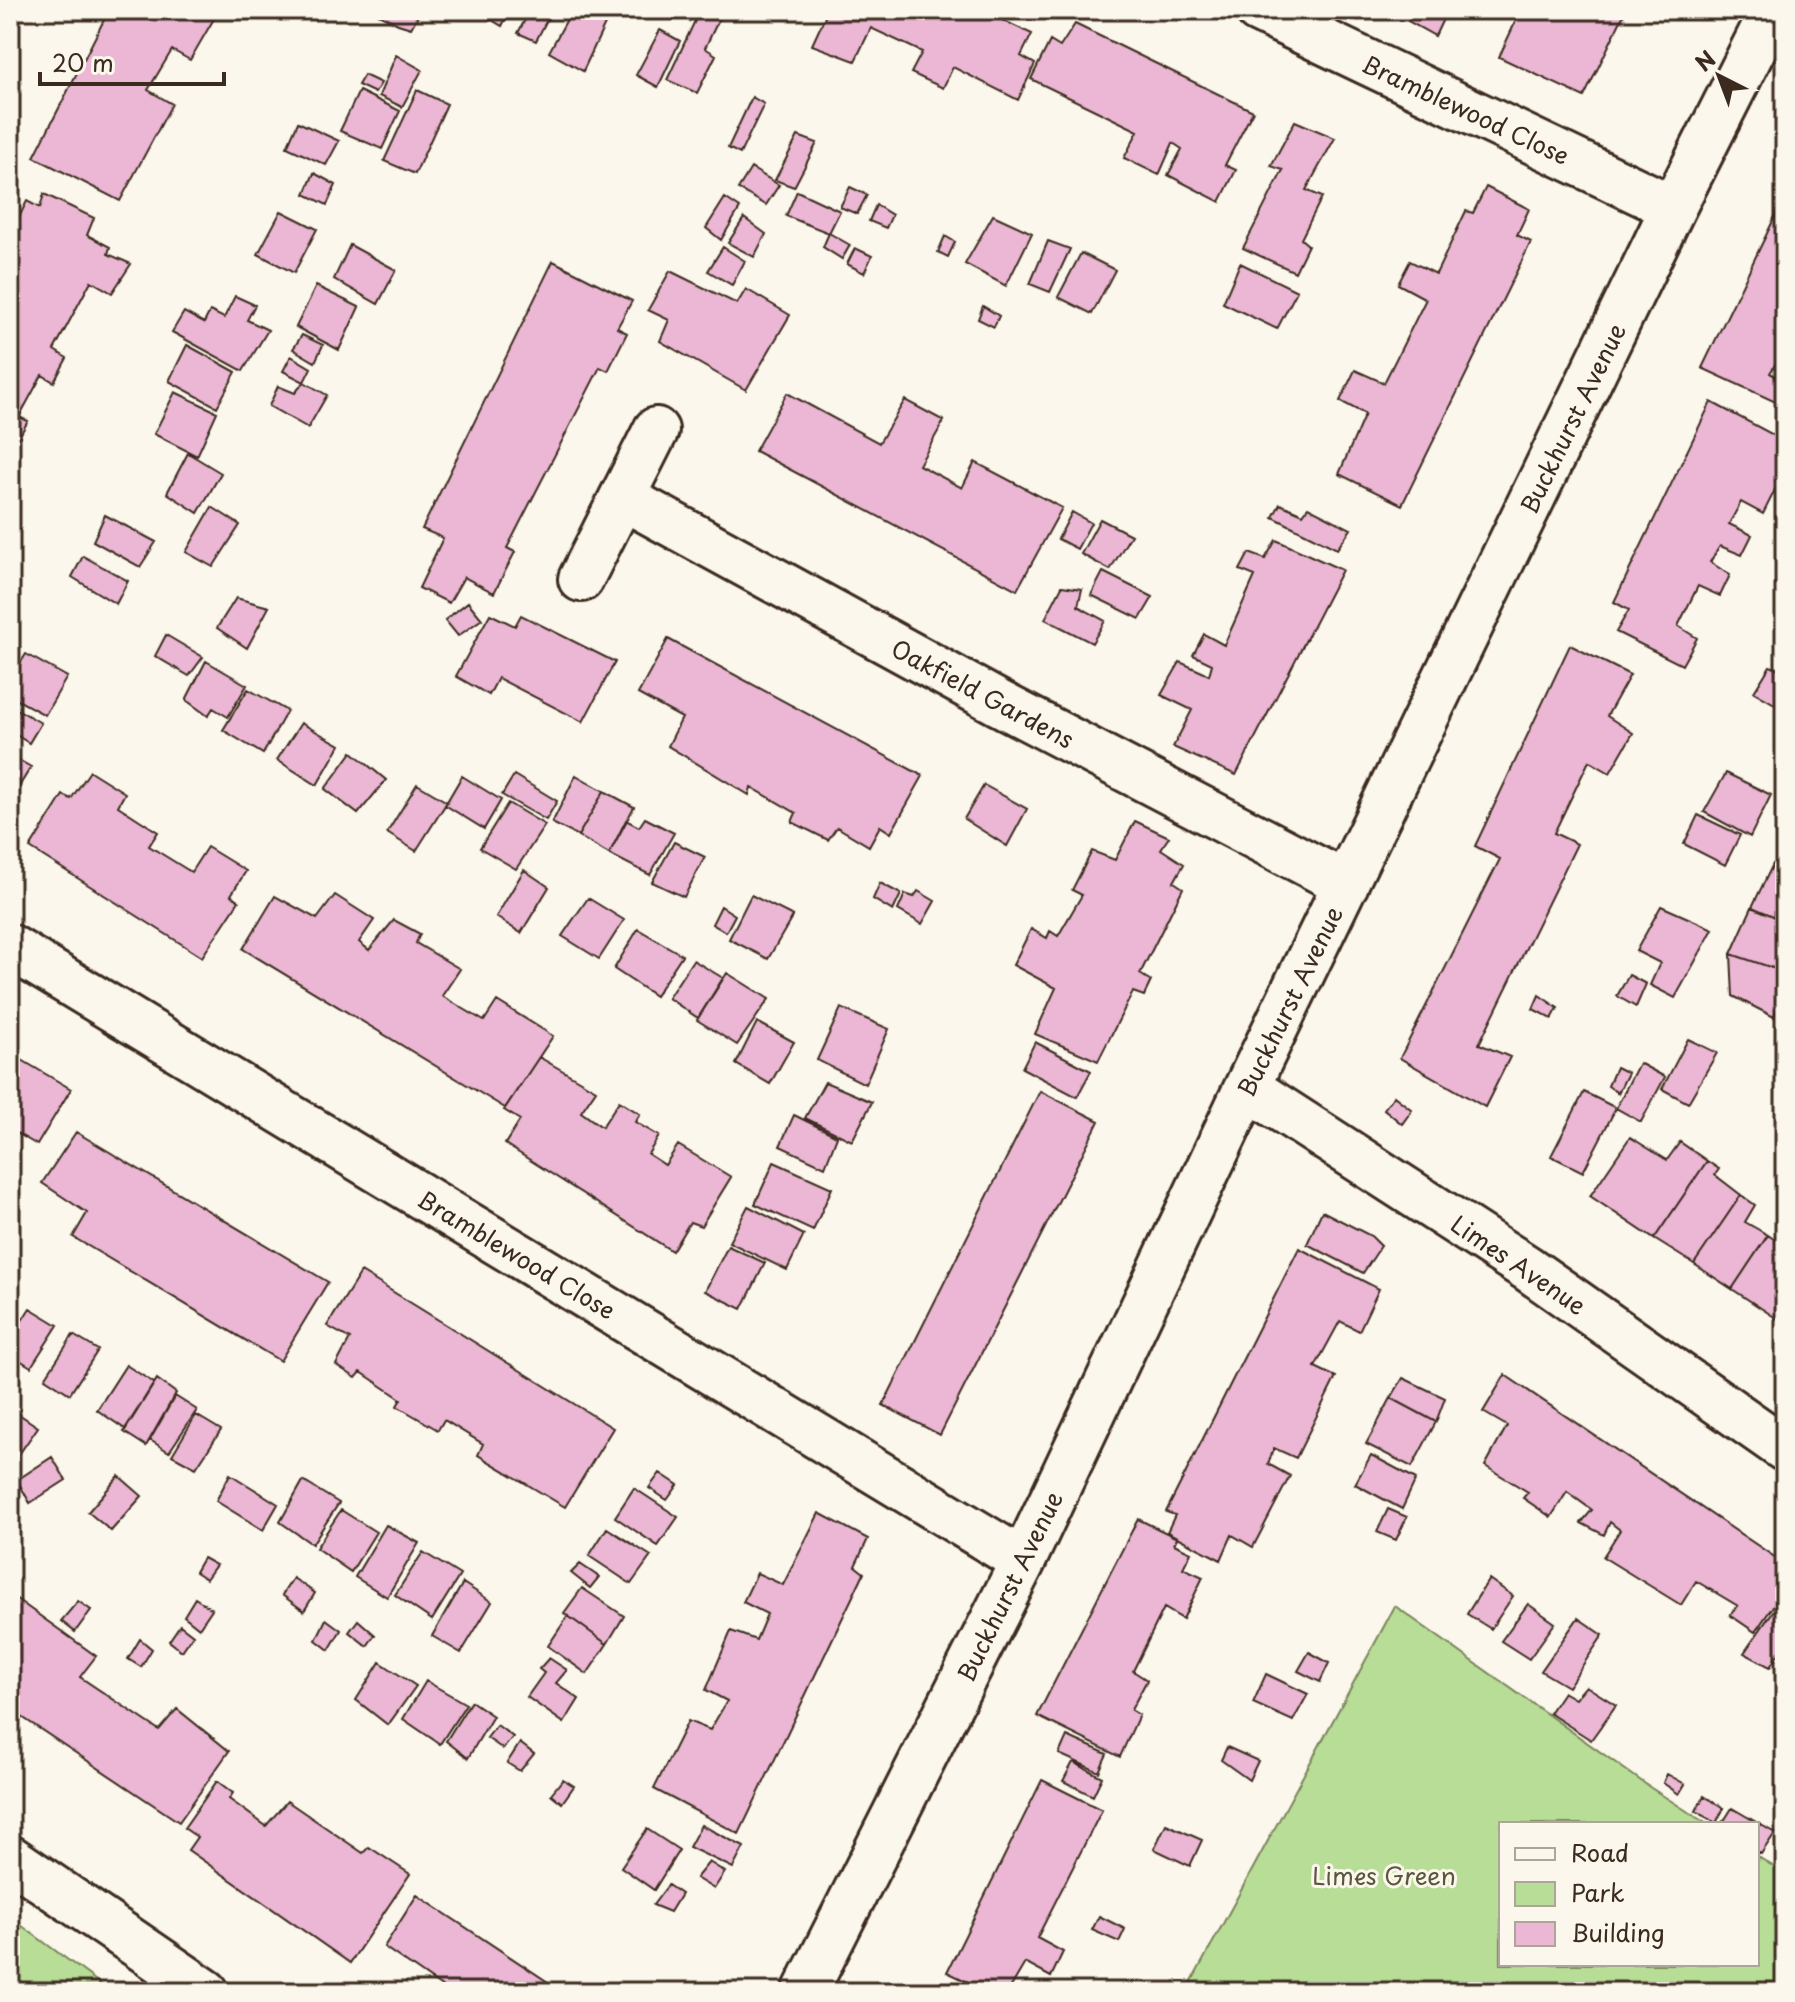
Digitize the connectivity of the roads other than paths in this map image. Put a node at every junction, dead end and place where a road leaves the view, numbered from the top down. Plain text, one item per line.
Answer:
1 (1258, 10) edge
2 (1773, 10) edge
3 (1673, 208) junction
4 (656, 430) dead end
5 (624, 498) junction
6 (581, 579) dead end
7 (1346, 884) junction
8 (10, 947) edge
9 (1247, 1087) junction
10 (1785, 1449) edge
11 (1023, 1561) junction
12 (10, 1858) edge
13 (203, 1991) edge
14 (805, 1992) edge

1 - 3 street, Bramblewood Close
2 - 3 street, Buckhurst Avenue
3 - 7 street, Buckhurst Avenue
4 - 5 street
5 - 6 street
5 - 7 street, Oakfield Gardens
7 - 9 street, Buckhurst Avenue
8 - 11 street, Bramblewood Close
9 - 10 street, Limes Avenue
9 - 11 street, Buckhurst Avenue
11 - 14 street, Buckhurst Avenue
12 - 13 street

